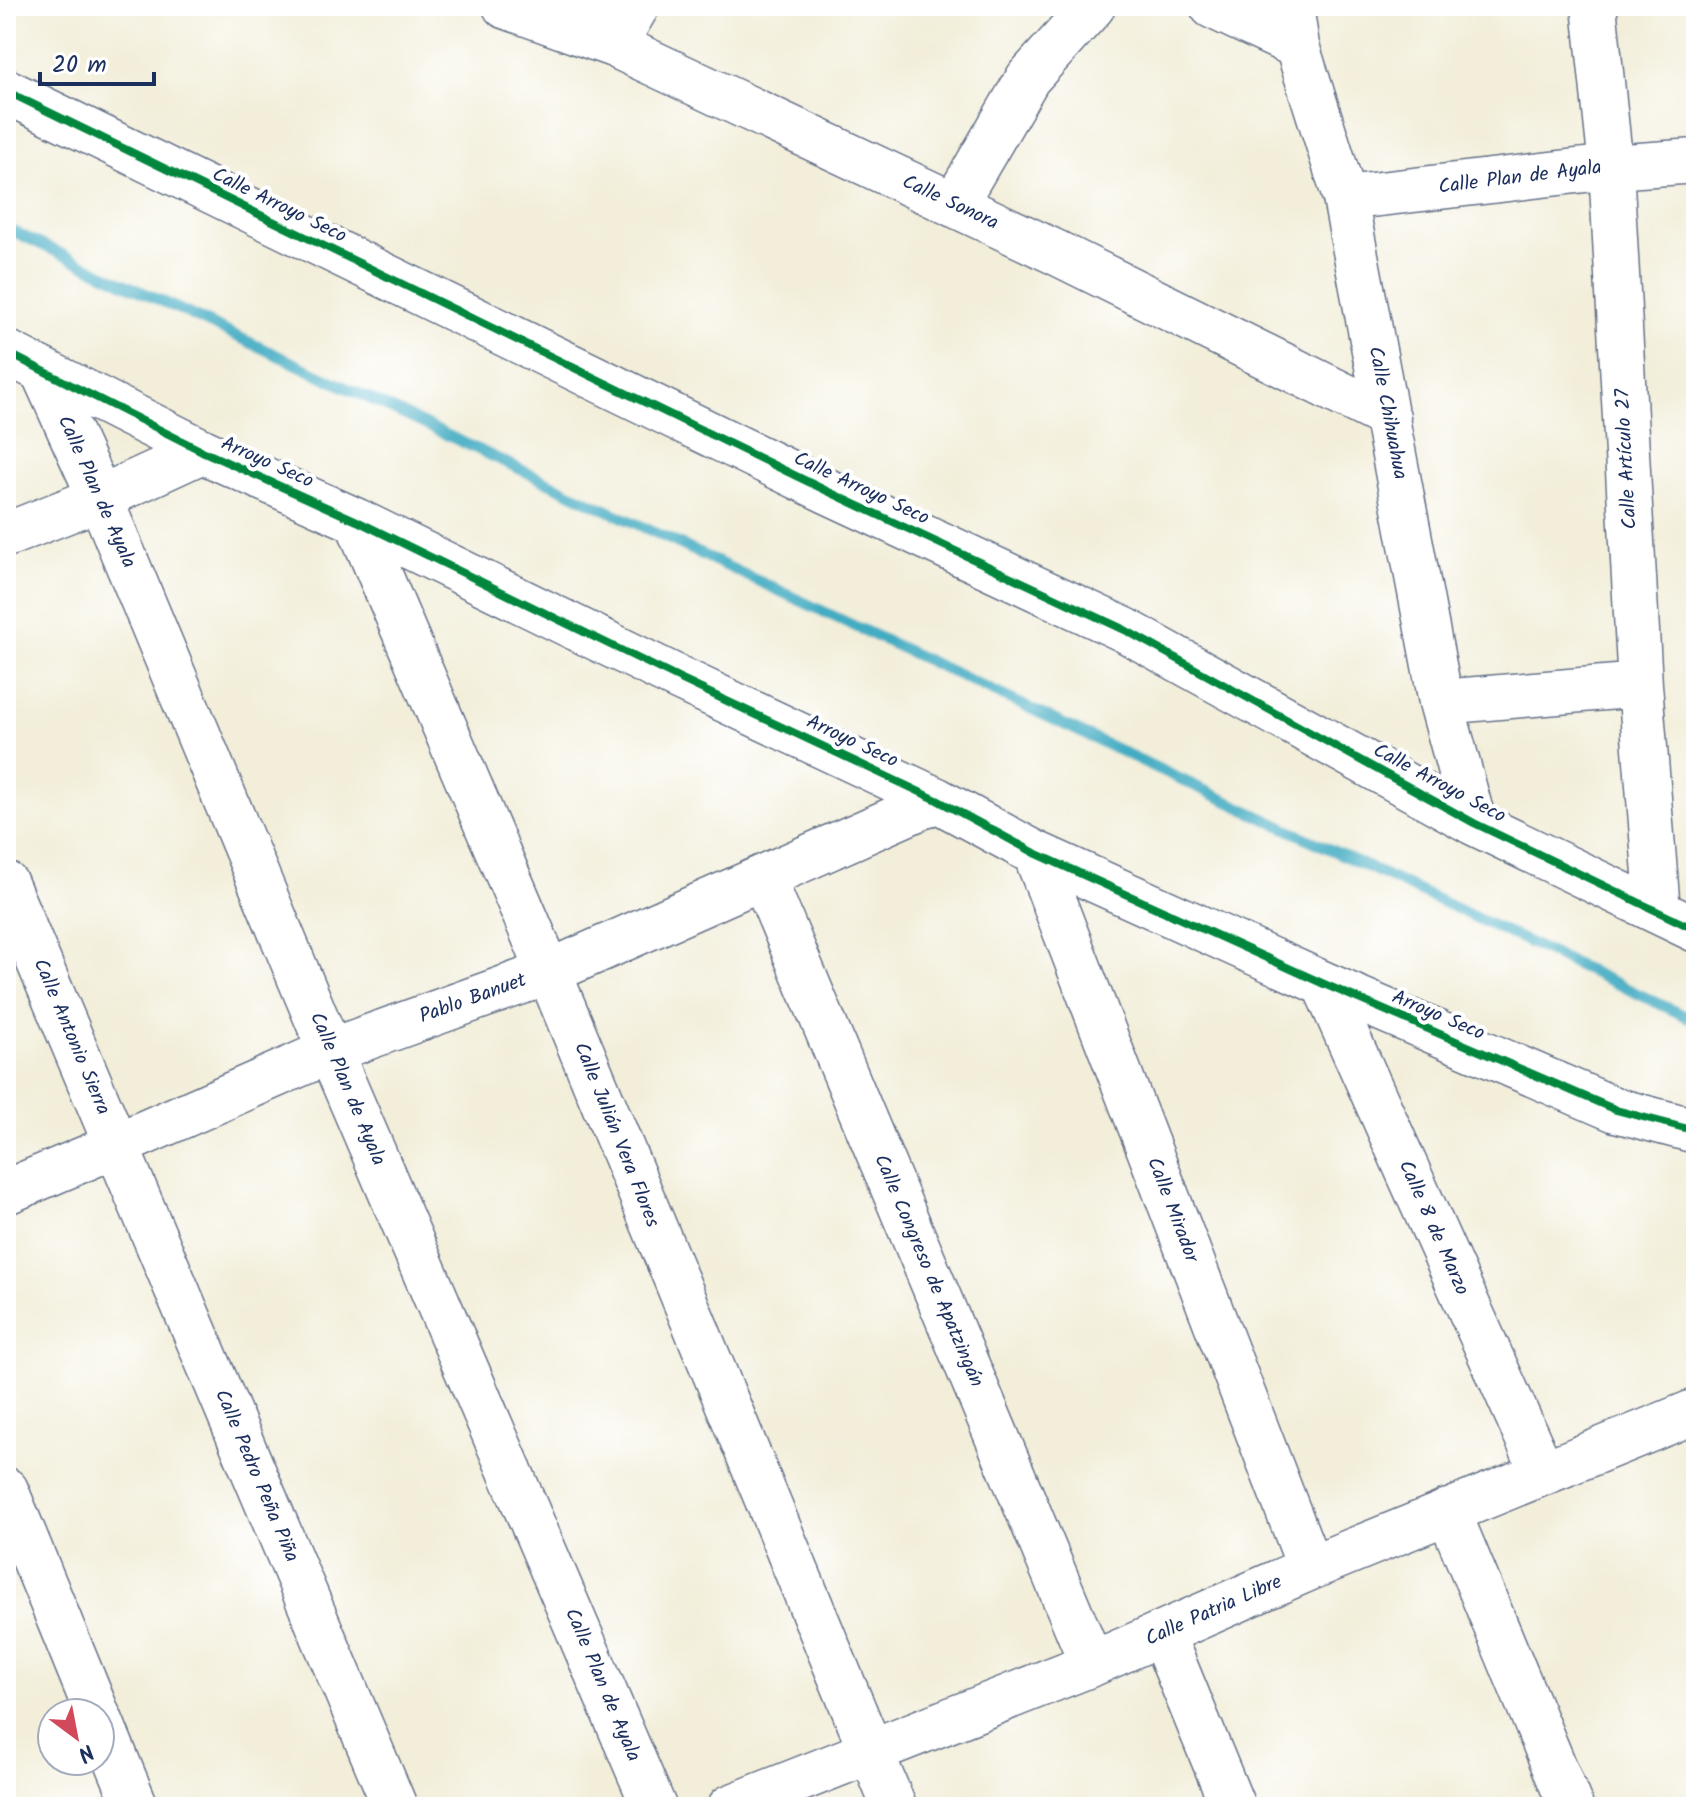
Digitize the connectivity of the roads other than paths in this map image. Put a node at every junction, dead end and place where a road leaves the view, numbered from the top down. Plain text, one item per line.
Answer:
1 (505, 6) edge
2 (637, 6) edge
3 (1093, 6) edge
4 (1212, 6) edge
5 (1594, 6) edge
6 (1294, 26) edge
7 (614, 45) junction
8 (6, 91) edge
9 (1696, 161) edge
10 (1611, 167) junction
11 (1345, 198) junction
12 (954, 205) junction
13 (24, 361) edge
14 (1388, 417) junction
15 (202, 451) junction
16 (100, 498) junction
17 (357, 521) junction
18 (6, 535) edge
19 (1640, 685) junction
20 (1441, 702) junction
21 (937, 800) junction
22 (1474, 823) junction
23 (1035, 853) junction
24 (763, 877) junction
25 (6, 884) edge
26 (1658, 911) junction
27 (1696, 930) edge
28 (549, 972) junction
29 (1324, 984) junction
30 (330, 1051) junction
31 (1696, 1131) edge
32 (117, 1145) junction
33 (6, 1192) edge
34 (1696, 1411) edge
35 (1543, 1473) junction
36 (6, 1490) edge
37 (1448, 1511) junction
38 (1310, 1568) junction
39 (1162, 1634) junction
40 (1092, 1664) junction
41 (90, 1697) edge
42 (871, 1751) junction
43 (116, 1758) edge
44 (136, 1807) edge
45 (395, 1807) edge
46 (654, 1807) edge
47 (730, 1807) edge
48 (894, 1807) edge
49 (1233, 1807) edge
50 (1571, 1807) edge

1 - 7 street, Calle Sonora
2 - 7 street
3 - 12 street
4 - 6 street
5 - 10 street, Calle Artículo 27
6 - 11 street, Calle Chihuahua
7 - 12 street, Calle Sonora
8 - 22 street, Calle Arroyo Seco
9 - 10 street, Calle Plan de Ayala
10 - 11 street, Calle Plan de Ayala
10 - 19 street, Calle Artículo 27
11 - 14 street, Calle Chihuahua
12 - 14 street, Calle Sonora
13 - 15 street, Arroyo Seco
13 - 16 street, Calle Plan de Ayala
14 - 20 street, Calle Chihuahua
15 - 16 street
15 - 17 street, Arroyo Seco
16 - 18 street
16 - 30 street, Calle Plan de Ayala
17 - 21 street, Arroyo Seco
17 - 28 street, Calle Julián Vera Flores
19 - 20 street
19 - 26 street, Calle Artículo 27
20 - 22 street, Calle Chihuahua
21 - 23 street, Arroyo Seco
21 - 24 street, Pablo Banuet
22 - 26 street, Calle Arroyo Seco
23 - 29 street, Arroyo Seco
23 - 38 street, Calle Mirador
24 - 28 street, Pablo Banuet
24 - 40 street, Calle Congreso de Apatzingán
25 - 32 street, Calle Antonio Sierra
26 - 27 street, Calle Arroyo Seco
28 - 30 street, Pablo Banuet
28 - 42 street, Calle Julián Vera Flores
29 - 31 street, Arroyo Seco
29 - 35 street, Calle 8 de Marzo
30 - 32 street, Pablo Banuet
30 - 46 street, Calle Plan de Ayala
32 - 33 street, Pablo Banuet
32 - 45 street, Calle Pedro Peña Piña
34 - 35 street, Calle Patria Libre
35 - 37 street, Calle Patria Libre
36 - 41 street
37 - 38 street, Calle Patria Libre
37 - 50 street
38 - 39 street, Calle Patria Libre
39 - 40 street, Calle Patria Libre
39 - 49 street
40 - 42 street, Calle Patria Libre
42 - 47 street, Calle Patria Libre
42 - 48 street, Calle Julián Vera Flores
43 - 44 street

